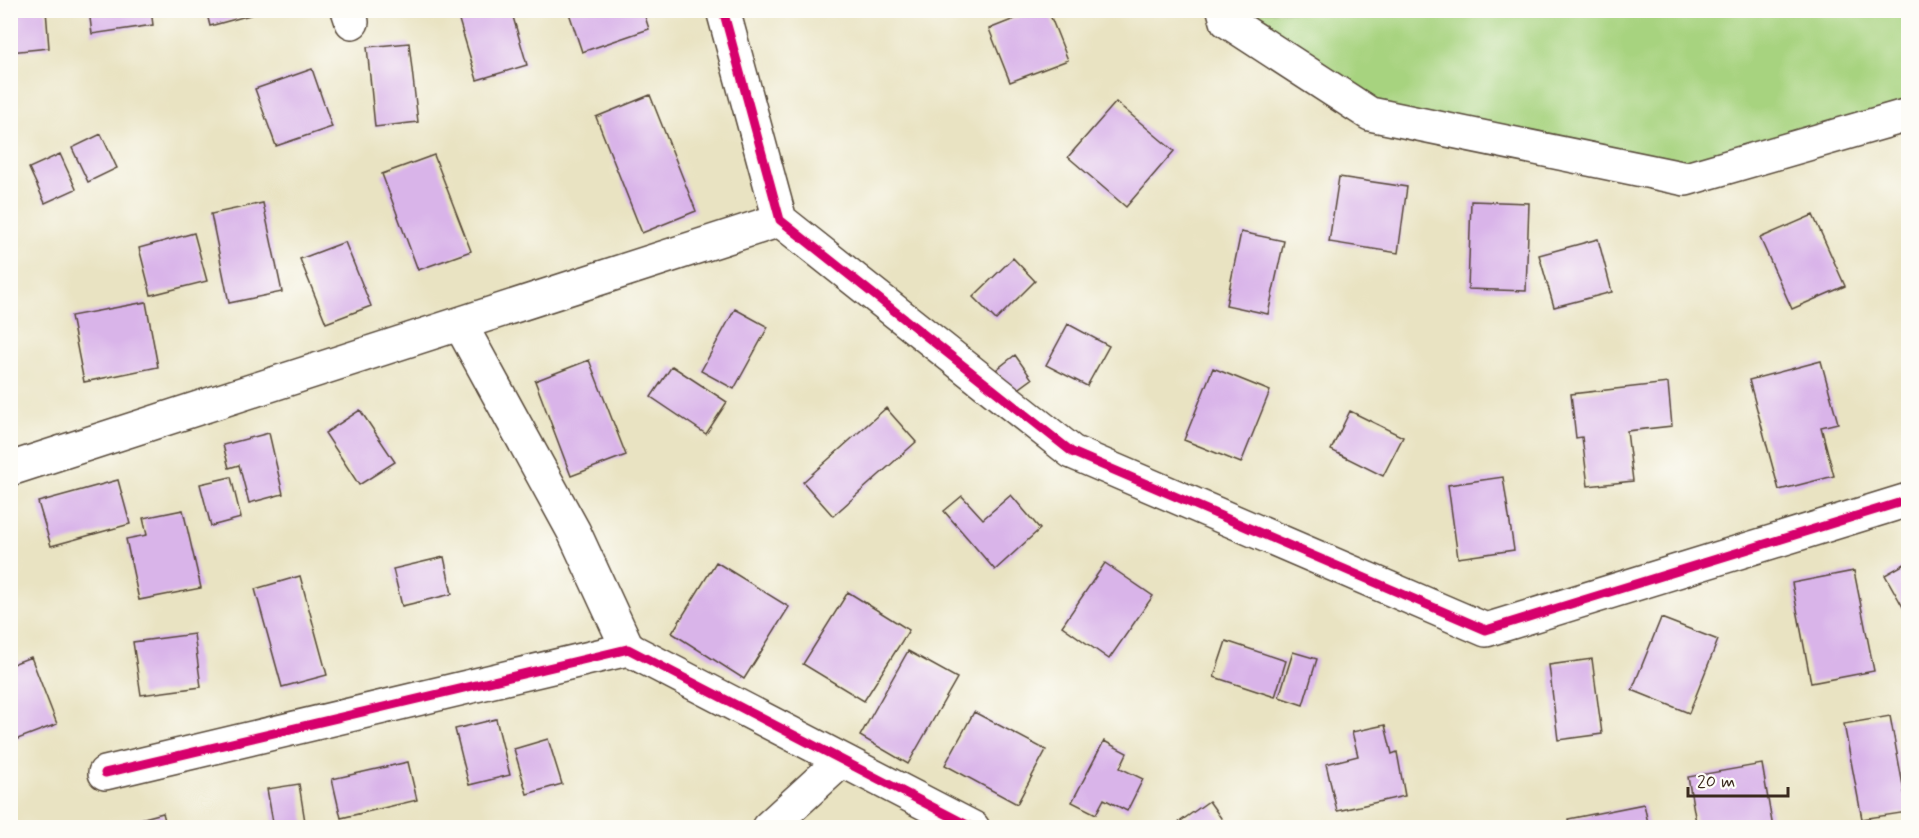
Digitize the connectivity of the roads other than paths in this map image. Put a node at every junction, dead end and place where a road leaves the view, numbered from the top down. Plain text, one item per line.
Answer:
1 (723, 10) edge
2 (1224, 10) edge
3 (1908, 115) edge
4 (780, 220) junction
5 (460, 324) junction
6 (10, 469) edge
7 (1908, 500) edge
8 (628, 649) junction
9 (843, 760) junction
10 (105, 773) dead end
11 (768, 828) edge
12 (973, 828) edge

1 - 4 street
2 - 3 street
4 - 5 street
4 - 7 street
5 - 6 street
5 - 8 street
8 - 9 street
8 - 10 street
9 - 11 street
9 - 12 street

